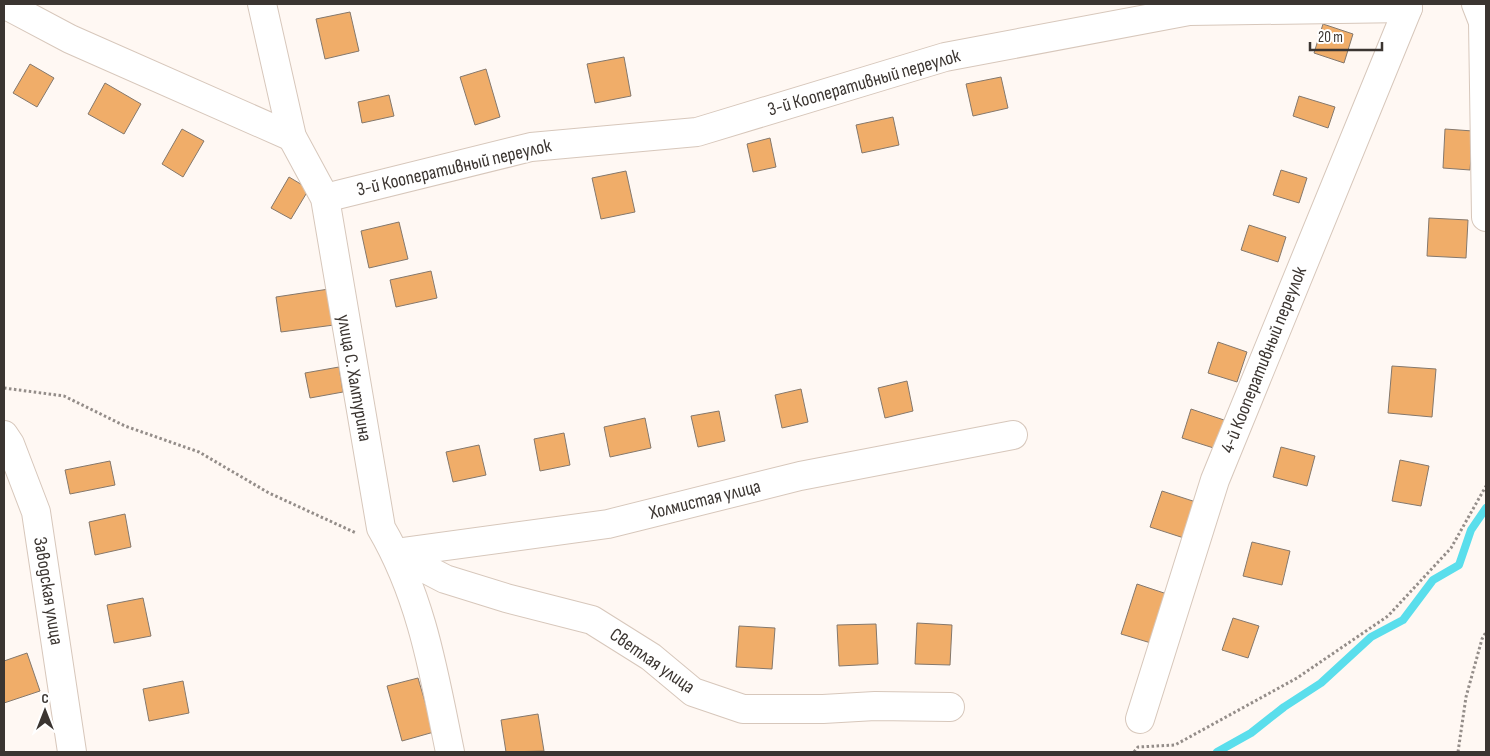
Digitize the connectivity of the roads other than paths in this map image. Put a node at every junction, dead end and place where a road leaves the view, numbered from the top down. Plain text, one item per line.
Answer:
1 (4, 4) edge
2 (262, 4) edge
3 (1476, 4) edge
4 (1411, 6) edge
5 (292, 137) junction
6 (325, 198) junction
7 (1486, 217) edge
8 (4, 435) edge
9 (1012, 435) dead end
10 (395, 553) junction
11 (950, 707) dead end
12 (1140, 719) dead end
13 (72, 752) edge
14 (450, 752) edge

1 - 5 street
2 - 5 street, улица С. Халтурина
3 - 7 street
4 - 6 street, 3-й Кооперативный переулок
4 - 12 street, 4-й Кооперативный переулок
5 - 6 street, улица С. Халтурина
6 - 10 street, улица С. Халтурина
8 - 13 street, Заводская улица
9 - 10 street, Холмистая улица
10 - 11 street, Светлая улица
10 - 14 street, улица С. Халтурина

